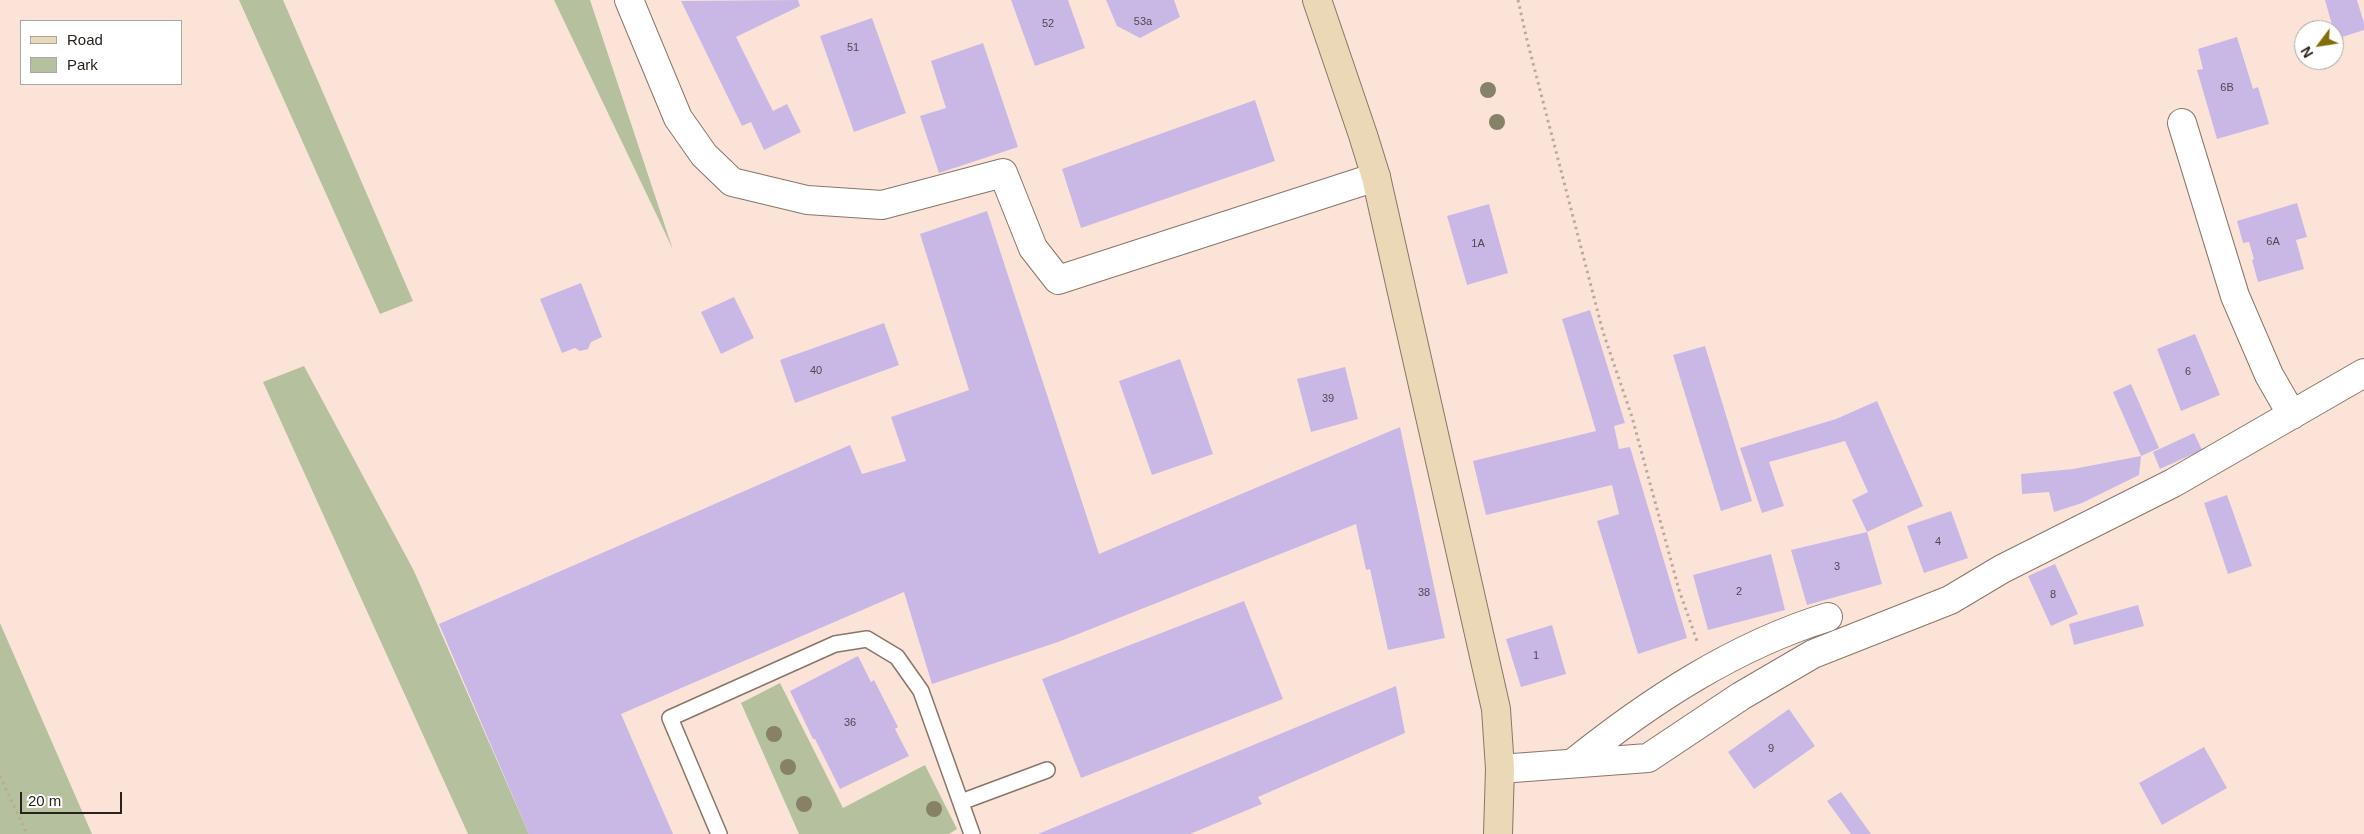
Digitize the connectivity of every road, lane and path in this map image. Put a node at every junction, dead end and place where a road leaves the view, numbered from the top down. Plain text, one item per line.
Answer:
1 (629, 0) edge
2 (1317, 0) edge
3 (1518, 0) edge
4 (2182, 123) dead end
5 (1376, 177) junction
6 (2364, 374) edge
7 (2292, 415) junction
8 (1828, 617) dead end
9 (1708, 670) junction
10 (1573, 763) junction
11 (1500, 769) junction
12 (1047, 770) dead end
13 (0, 776) edge
14 (961, 802) junction
15 (27, 834) edge
16 (719, 834) edge
17 (972, 834) edge
18 (1498, 834) edge

1 - 5 street
2 - 5 street
3 - 9 path
4 - 7 street
5 - 11 street
6 - 7 street
7 - 10 street
8 - 9 street
9 - 10 street
10 - 11 street
11 - 18 street
12 - 14 lane
13 - 15 path
14 - 16 lane
14 - 17 lane

